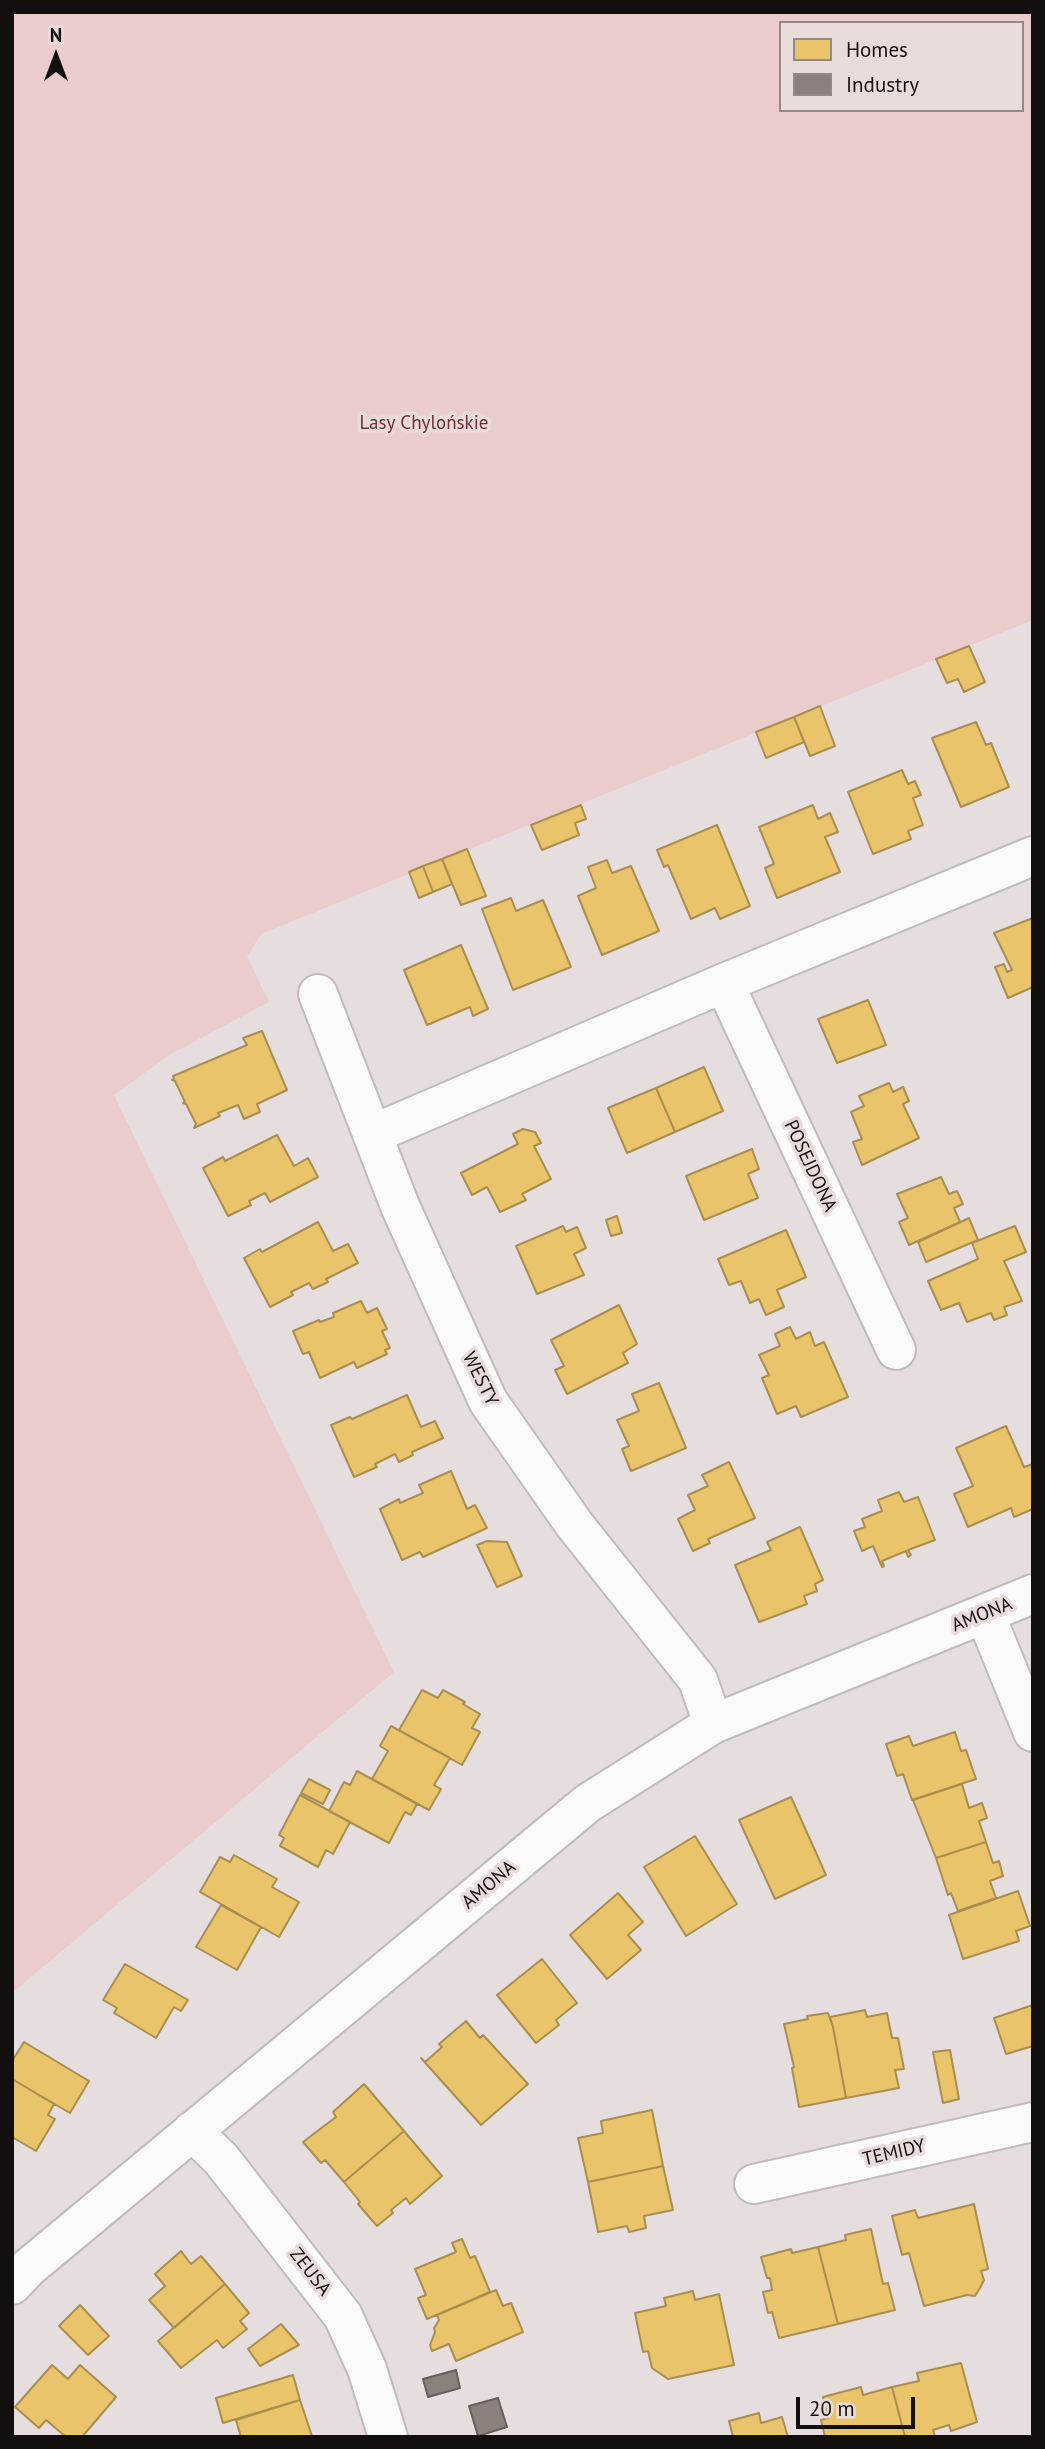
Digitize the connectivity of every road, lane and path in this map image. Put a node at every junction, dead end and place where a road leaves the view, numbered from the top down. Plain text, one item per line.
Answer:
1 (1033, 856) edge
2 (724, 983) junction
3 (318, 994) dead end
4 (373, 1133) junction
5 (896, 1350) dead end
6 (1033, 1594) edge
7 (985, 1614) junction
8 (713, 1724) junction
9 (1033, 1732) edge
10 (1033, 2122) edge
11 (192, 2131) junction
12 (754, 2184) dead end
13 (12, 2285) edge
14 (388, 2437) edge

1 - 2 street
2 - 4 street
2 - 5 street, POSEJDONA
3 - 4 street, WESTY
4 - 8 street, WESTY
6 - 7 street, AMONA
7 - 8 street, AMONA
7 - 9 street
8 - 11 street, AMONA
10 - 12 street, TEMIDY
11 - 13 street, AMONA
11 - 14 street, ZEUSA

